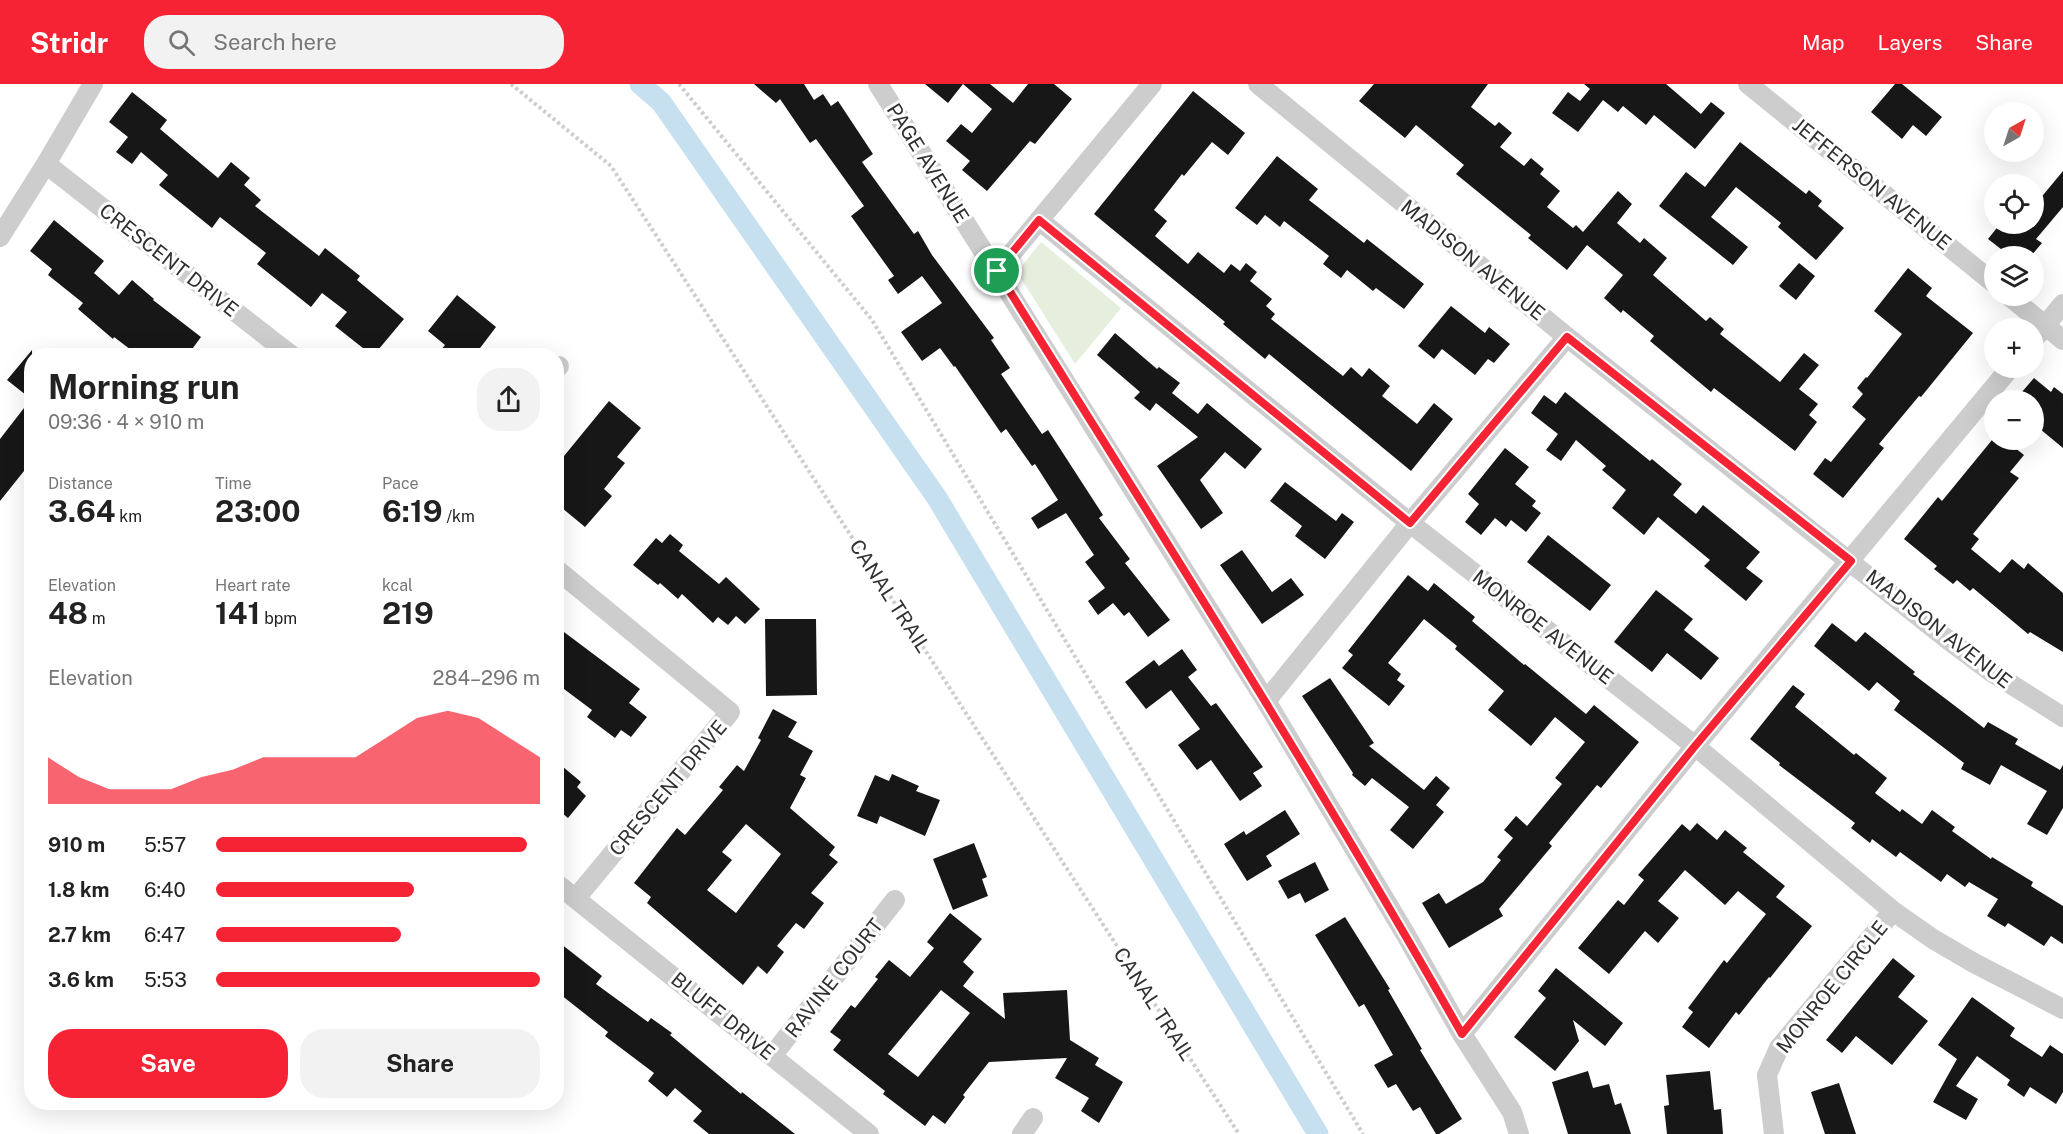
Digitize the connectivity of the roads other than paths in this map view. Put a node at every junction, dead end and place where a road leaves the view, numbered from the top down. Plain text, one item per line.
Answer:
1 (93, 84) edge
2 (878, 84) edge
3 (1152, 84) edge
4 (1258, 84) edge
5 (1748, 84) edge
6 (46, 164) junction
7 (1039, 220) junction
8 (0, 237) edge
9 (997, 271) junction
10 (1984, 275) edge
11 (2063, 304) edge
12 (2018, 306) edge
13 (2028, 318) edge
14 (2044, 327) edge
15 (2044, 333) edge
16 (1567, 337) junction
17 (2063, 340) edge
18 (282, 348) edge
19 (2002, 378) edge
20 (1410, 523) junction
21 (1851, 561) junction
22 (564, 576) edge
23 (1266, 701) junction
24 (2063, 717) edge
25 (1695, 746) junction
26 (564, 888) edge
27 (576, 898) junction
28 (895, 900) dead end
29 (1893, 912) junction
30 (2063, 1008) edge
31 (1462, 1034) junction
32 (772, 1056) junction
33 (869, 1134) edge
34 (1519, 1134) edge
35 (1774, 1134) edge

1 - 6 street
2 - 9 street, PAGE AVENUE
3 - 7 street
4 - 16 street, MADISON AVENUE
5 - 10 street, JEFFERSON AVENUE
6 - 8 street
6 - 18 street, CRESCENT DRIVE
7 - 9 street
7 - 20 street, MONROE AVENUE
9 - 23 street, PAGE AVENUE
11 - 14 street
12 - 13 street
15 - 17 street
16 - 20 street
16 - 21 street, MADISON AVENUE
19 - 21 street
20 - 23 street
20 - 25 street, MONROE AVENUE
21 - 24 street, MADISON AVENUE
21 - 25 street
22 - 27 street, CRESCENT DRIVE
23 - 31 street, PAGE AVENUE
25 - 29 street, MONROE AVENUE
25 - 31 street
26 - 27 street, BLUFF DRIVE
27 - 32 street, BLUFF DRIVE
28 - 32 street, RAVINE COURT
29 - 30 street, MONROE AVENUE
29 - 35 street, MONROE CIRCLE
31 - 34 street, PAGE AVENUE
32 - 33 street, BLUFF DRIVE

